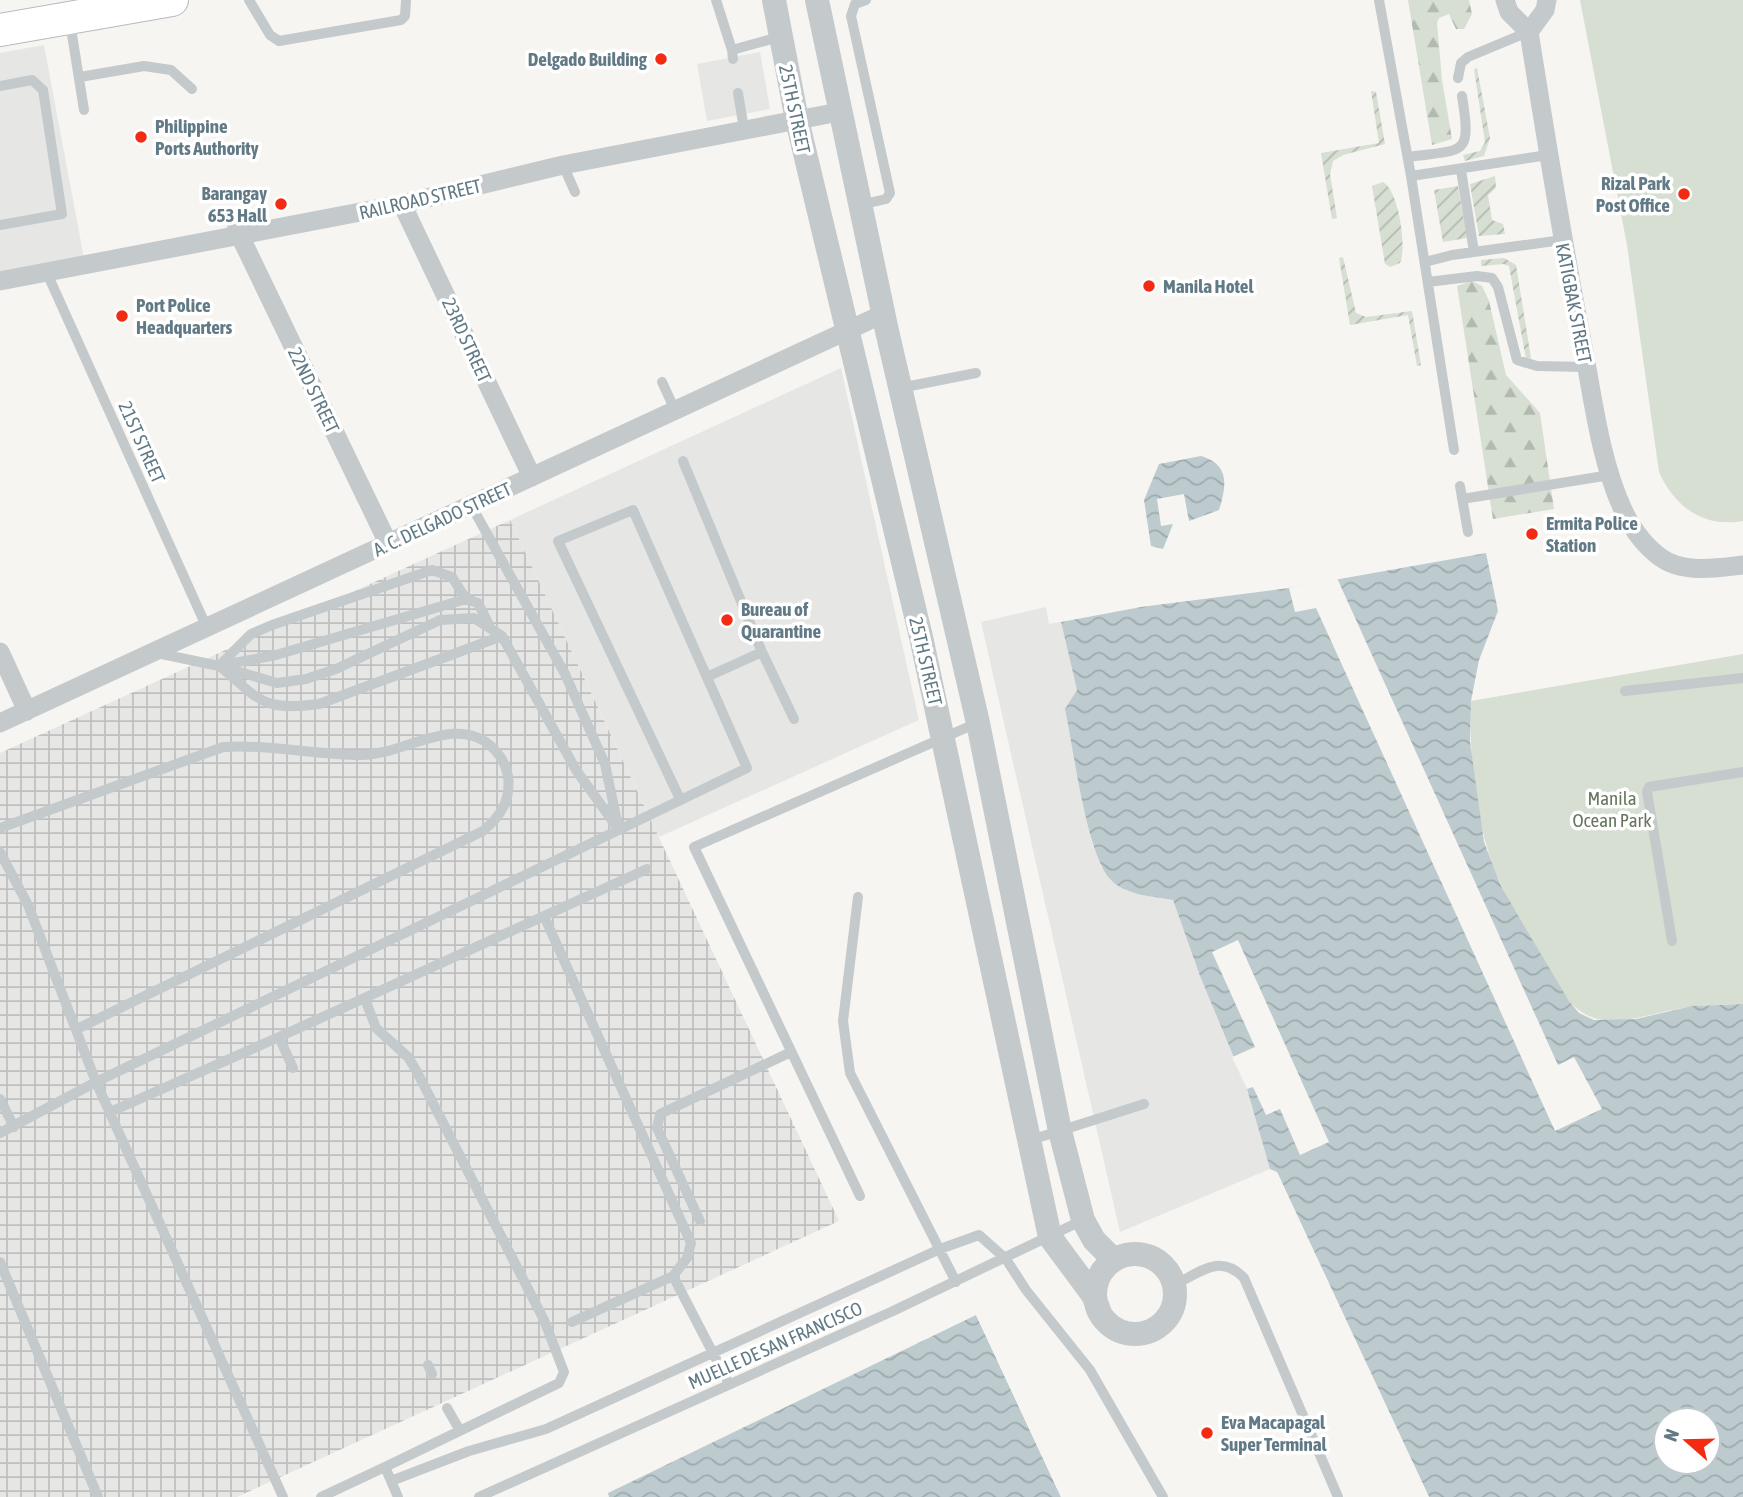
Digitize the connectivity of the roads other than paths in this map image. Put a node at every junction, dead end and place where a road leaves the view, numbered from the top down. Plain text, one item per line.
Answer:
1 (172, 0) edge
2 (248, 0) edge
3 (405, 0) edge
4 (716, 0) edge
5 (774, 0) edge
6 (817, 0) edge
7 (866, 0) edge
8 (1379, 0) edge
9 (1505, 0) edge
10 (1547, 0) edge
11 (69, 18) junction
12 (0, 30) edge
13 (1529, 32) junction
14 (780, 37) junction
15 (80, 76) junction
16 (1458, 78) dead end
17 (0, 86) edge
18 (192, 89) dead end
19 (738, 93) dead end
20 (1462, 96) dead end
21 (84, 110) dead end
22 (839, 112) junction
23 (797, 120) junction
24 (744, 129) junction
25 (1548, 155) junction
26 (1408, 157) junction
27 (563, 165) junction
28 (1461, 170) junction
29 (1411, 176) junction
30 (575, 192) dead end
31 (402, 204) junction
32 (859, 205) junction
33 (0, 225) edge
34 (235, 231) junction
35 (1562, 240) junction
36 (1474, 252) junction
37 (1425, 262) junction
38 (46, 271) junction
39 (0, 281) edge
40 (1428, 282) junction
41 (883, 314) junction
42 (846, 331) junction
43 (1587, 367) junction
44 (976, 373) dead end
45 (662, 382) dead end
46 (900, 388) junction
47 (675, 410) junction
48 (1454, 450) dead end
49 (683, 461) dead end
50 (1609, 475) junction
51 (532, 477) junction
52 (1460, 486) dead end
53 (1462, 499) junction
54 (471, 505) junction
55 (1468, 532) dead end
56 (388, 543) junction
57 (1743, 565) edge
58 (947, 589) junction
59 (912, 598) junction
60 (466, 599) junction
61 (489, 625) junction
62 (206, 628) junction
63 (502, 636) junction
64 (0, 652) edge
65 (153, 652) junction
66 (762, 652) junction
67 (219, 666) junction
68 (709, 676) junction
69 (1743, 678) edge
70 (1625, 691) dead end
71 (27, 711) junction
72 (794, 719) dead end
73 (0, 723) edge
74 (978, 723) junction
75 (943, 736) junction
76 (1743, 772) edge
77 (680, 799) junction
78 (0, 828) edge
79 (619, 830) junction
80 (0, 852) edge
81 (647, 869) dead end
82 (858, 897) dead end
83 (544, 916) junction
84 (1672, 941) dead end
85 (365, 999) junction
86 (77, 1029) junction
87 (279, 1037) junction
88 (791, 1052) junction
89 (293, 1068) dead end
90 (96, 1082) junction
91 (0, 1098) edge
92 (1143, 1104) dead end
93 (110, 1112) junction
94 (14, 1127) junction
95 (1060, 1131) junction
96 (0, 1133) edge
97 (1030, 1141) junction
98 (860, 1196) dead end
99 (1083, 1220) junction
100 (699, 1221) dead end
101 (1050, 1237) junction
102 (940, 1249) junction
103 (1006, 1259) junction
104 (1114, 1260) junction
105 (0, 1262) edge
106 (673, 1276) junction
107 (956, 1282) junction
108 (1174, 1285) junction
109 (1099, 1310) junction
110 (572, 1322) dead end
111 (713, 1352) junction
112 (729, 1384) junction
113 (447, 1408) dead end
114 (459, 1429) junction
115 (384, 1467) junction
116 (391, 1481) junction
117 (98, 1497) edge
118 (283, 1497) edge
119 (321, 1497) edge
120 (398, 1497) edge
121 (479, 1497) edge
122 (1163, 1497) edge
123 (1338, 1497) edge

1 - 11 highway
2 - 3 lane
4 - 14 lane
5 - 14 street, 25TH STREET
6 - 22 street, 25TH STREET
7 - 32 lane
8 - 26 lane
9 - 13 street
10 - 13 street
11 - 12 highway
11 - 15 lane
13 - 16 lane
13 - 25 street, KATIGBAK STREET
14 - 23 street, 25TH STREET
15 - 18 lane
15 - 21 lane
17 - 33 lane
19 - 24 lane
20 - 26 lane
22 - 23 street, RAILROAD STREET
22 - 32 street, 25TH STREET
23 - 24 street, RAILROAD STREET
23 - 42 street, 25TH STREET
24 - 27 street, RAILROAD STREET
25 - 28 lane
25 - 35 street, KATIGBAK STREET
26 - 29 lane
27 - 30 lane
27 - 31 street, RAILROAD STREET
28 - 29 lane
28 - 36 lane
29 - 37 lane
31 - 34 street, RAILROAD STREET
31 - 51 street, 23RD STREET
32 - 41 street, 25TH STREET
34 - 38 street, RAILROAD STREET
34 - 56 street, 22ND STREET
35 - 36 lane
35 - 43 street, KATIGBAK STREET
36 - 37 lane
37 - 40 lane
38 - 39 street, RAILROAD STREET
38 - 62 lane, 21ST STREET
40 - 43 lane
40 - 48 lane
41 - 42 street, A. C. DELGADO STREET
41 - 46 street, 25TH STREET
42 - 47 street, A. C. DELGADO STREET
42 - 59 street, 25TH STREET
43 - 50 street, KATIGBAK STREET
44 - 46 lane
45 - 47 lane
46 - 58 street, 25TH STREET
47 - 51 street, A. C. DELGADO STREET
49 - 66 lane
50 - 53 lane
50 - 57 street, KATIGBAK STREET
51 - 54 street, A. C. DELGADO STREET
52 - 53 lane
53 - 55 lane
54 - 56 street, A. C. DELGADO STREET
54 - 79 lane
56 - 62 street, A. C. DELGADO STREET
58 - 59 street
58 - 74 street, 25TH STREET
59 - 75 street, 25TH STREET
60 - 61 lane
60 - 67 lane
60 - 67 lane
61 - 63 lane
61 - 67 lane
62 - 65 street, A. C. DELGADO STREET
63 - 67 lane
63 - 79 lane
64 - 71 street
65 - 67 lane
65 - 71 street, A. C. DELGADO STREET
66 - 68 lane
66 - 72 lane
68 - 77 lane
68 - 77 lane
69 - 70 lane
71 - 73 street, A. C. DELGADO STREET
74 - 75 lane
74 - 95 street, 25TH STREET
75 - 88 lane
75 - 97 street, 25TH STREET
76 - 84 lane
77 - 79 lane
78 - 86 lane
79 - 90 lane
80 - 86 lane
81 - 83 lane
82 - 102 lane
83 - 85 lane
83 - 106 lane
85 - 87 lane
85 - 114 lane
86 - 90 lane
87 - 89 lane
87 - 93 lane
88 - 98 lane
88 - 100 lane
90 - 93 lane
90 - 94 lane
91 - 94 lane
92 - 95 lane
93 - 118 lane
94 - 96 lane
95 - 97 lane
95 - 99 street, 25TH STREET
97 - 101 street, 25TH STREET
99 - 101 lane, MUELLE DE SAN FRANCISCO
99 - 104 street, 25TH STREET
101 - 103 lane, MUELLE DE SAN FRANCISCO
101 - 109 street, 25TH STREET
102 - 103 lane
102 - 107 lane
102 - 111 lane
103 - 107 lane, MUELLE DE SAN FRANCISCO
103 - 122 lane
104 - 108 street
104 - 109 street
105 - 117 lane
106 - 110 lane
106 - 111 lane
107 - 112 lane, MUELLE DE SAN FRANCISCO
108 - 109 street, 25TH STREET
108 - 123 lane
111 - 112 lane
111 - 116 lane
112 - 121 lane, MUELLE DE SAN FRANCISCO
113 - 114 lane
114 - 115 lane
115 - 116 lane
115 - 119 lane
116 - 120 lane

